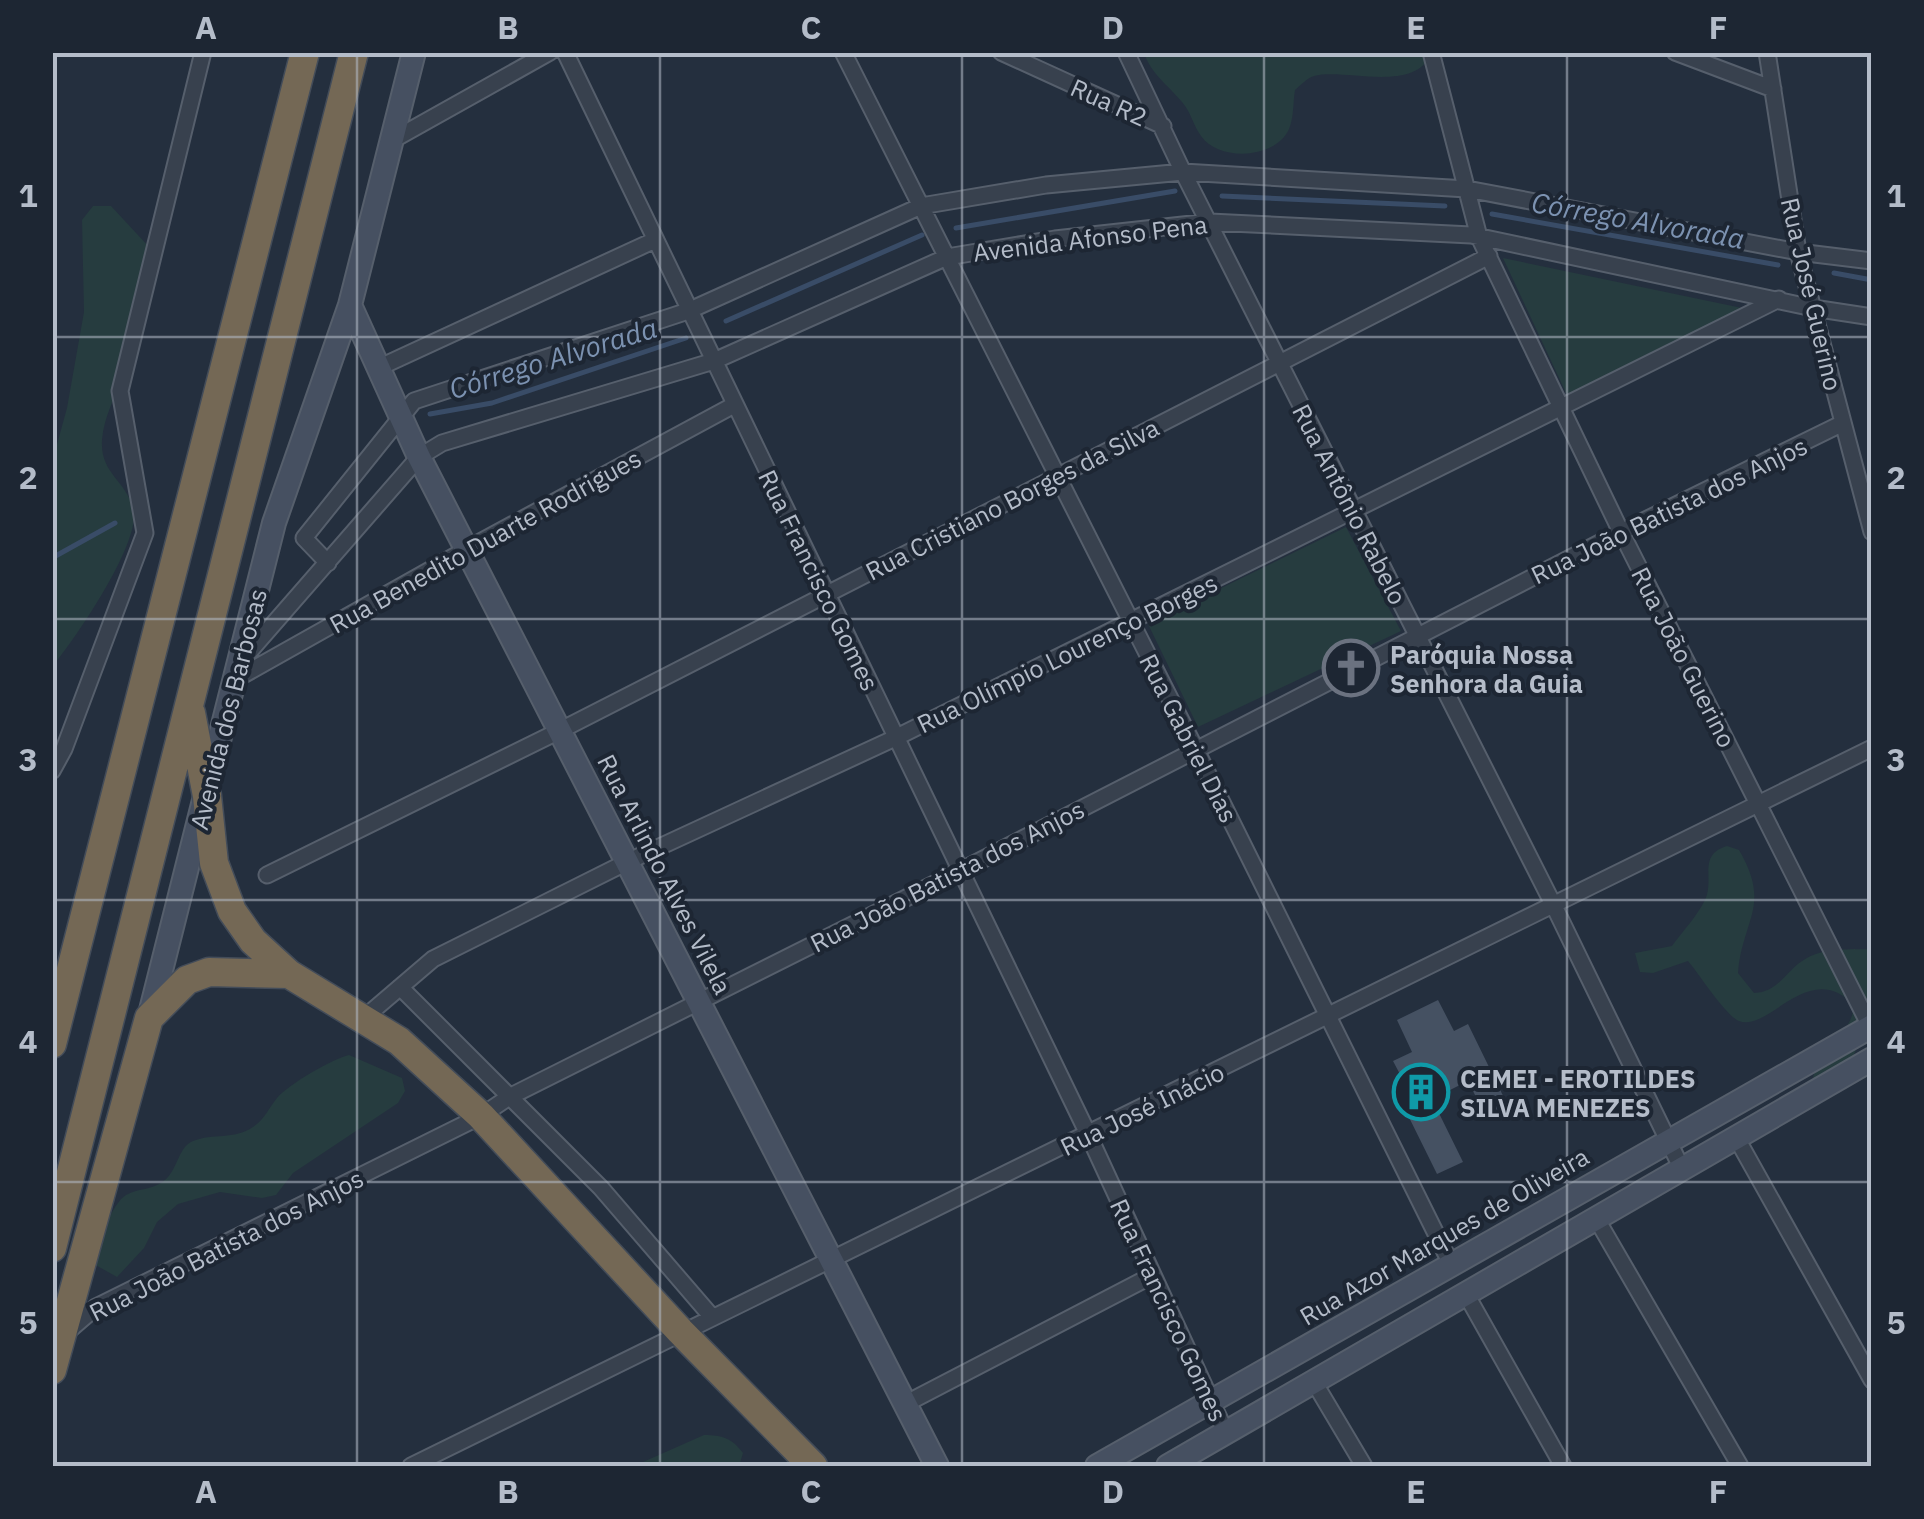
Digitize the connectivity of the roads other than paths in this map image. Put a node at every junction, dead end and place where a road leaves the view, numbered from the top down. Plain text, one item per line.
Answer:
1 (202, 52) edge
2 (306, 52) edge
3 (354, 52) edge
4 (414, 52) edge
5 (550, 52) edge
6 (565, 52) edge
7 (843, 52) edge
8 (1001, 52) edge
9 (1126, 52) edge
10 (1431, 52) edge
11 (1675, 52) edge
12 (1768, 52) edge
13 (1772, 89) junction
14 (1163, 126) junction
15 (391, 140) junction
16 (1183, 172) junction
17 (1468, 189) junction
18 (922, 206) junction
19 (1210, 222) junction
20 (1479, 237) junction
21 (655, 240) junction
22 (1798, 252) junction
23 (1489, 256) junction
24 (947, 257) junction
25 (1872, 261) edge
26 (1779, 299) junction
27 (350, 305) junction
28 (1812, 308) junction
29 (688, 311) junction
30 (1872, 316) edge
31 (714, 361) junction
32 (1280, 364) junction
33 (378, 368) junction
34 (734, 405) junction
35 (1562, 409) junction
36 (402, 416) junction
37 (1842, 423) junction
38 (420, 457) junction
39 (1056, 474) junction
40 (1353, 513) junction
41 (274, 523) junction
42 (1621, 532) junction
43 (1872, 532) edge
44 (304, 538) junction
45 (469, 548) junction
46 (328, 563) junction
47 (826, 596) junction
48 (1130, 622) junction
49 (1418, 637) junction
50 (238, 671) junction
51 (189, 702) junction
52 (561, 730) junction
53 (895, 738) junction
54 (1195, 748) junction
55 (1872, 748) edge
56 (52, 771) edge
57 (207, 796) junction
58 (1758, 805) junction
59 (627, 862) junction
60 (960, 871) junction
61 (268, 876) dead end
62 (1552, 904) junction
63 (289, 974) junction
64 (400, 988) junction
65 (699, 1001) junction
66 (149, 1018) junction
67 (364, 1018) junction
68 (1328, 1018) junction
69 (1871, 1027) edge
70 (52, 1044) edge
71 (1872, 1059) edge
72 (509, 1097) junction
73 (481, 1116) junction
74 (1089, 1136) junction
75 (115, 1137) junction
76 (1736, 1138) junction
77 (1668, 1140) junction
78 (1682, 1169) junction
79 (1596, 1218) junction
80 (1503, 1234) junction
81 (52, 1248) edge
82 (52, 1256) edge
83 (832, 1262) junction
84 (1450, 1264) junction
85 (1518, 1264) junction
86 (1153, 1275) junction
87 (1466, 1294) junction
88 (712, 1317) junction
89 (1354, 1320) junction
90 (680, 1332) junction
91 (59, 1340) junction
92 (1371, 1349) junction
93 (52, 1370) edge
94 (1872, 1380) edge
95 (1314, 1382) junction
96 (1210, 1402) junction
97 (905, 1404) junction
98 (1226, 1433) junction
99 (1177, 1464) edge
100 (411, 1466) edge
101 (813, 1466) edge
102 (937, 1466) edge
103 (1097, 1466) edge
104 (1364, 1466) edge
105 (1563, 1466) edge
106 (1740, 1466) edge

1 - 56 street
2 - 70 highway
3 - 51 highway
4 - 15 street, Avenida dos Barbosas
5 - 15 street
6 - 21 street, Rua Francisco Gomes
7 - 18 street, Rua Gabriel Dias
8 - 14 street, Rua R2
9 - 14 street, Rua Antônio Rabelo
10 - 17 street, Rua João Guerino
11 - 13 street
12 - 13 street, Rua José Guerino
13 - 22 street, Rua José Guerino
14 - 16 street, Rua Antônio Rabelo
15 - 27 street, Avenida dos Barbosas
16 - 17 street, Avenida Afonso Pena
16 - 18 street, Avenida Afonso Pena
16 - 19 street, Rua Antônio Rabelo
17 - 20 street, Rua João Guerino
17 - 22 street, Avenida Afonso Pena
18 - 24 street, Rua Gabriel Dias
18 - 29 street, Avenida Afonso Pena
19 - 20 street, Avenida Afonso Pena
19 - 24 street, Avenida Afonso Pena
19 - 32 street, Rua Antônio Rabelo
20 - 23 street, Rua João Guerino
20 - 26 street, Avenida Afonso Pena
21 - 29 street, Rua Francisco Gomes
21 - 33 street
22 - 25 street, Avenida Afonso Pena
22 - 28 street, Rua José Guerino
23 - 32 street, Rua Cristiano Borges da Silva
23 - 35 street, Rua João Guerino
24 - 31 street, Avenida Afonso Pena
24 - 39 street, Rua Gabriel Dias
26 - 28 street, Avenida Afonso Pena
26 - 35 street, Rua Olímpio Lourenço Borges
27 - 33 street, Rua Arlindo Alves Vilela
27 - 41 street, Avenida dos Barbosas
28 - 30 street, Avenida Afonso Pena
28 - 37 street, Rua José Guerino
29 - 31 street, Rua Francisco Gomes
29 - 36 street, Avenida Afonso Pena
31 - 34 street, Rua Francisco Gomes
31 - 38 street, Avenida Afonso Pena
32 - 39 street, Rua Cristiano Borges da Silva
32 - 40 street, Rua Antônio Rabelo
33 - 36 street, Rua Arlindo Alves Vilela
34 - 45 street, Rua Benedito Duarte Rodrigues
34 - 47 street, Rua Francisco Gomes
35 - 40 street, Rua Olímpio Lourenço Borges
35 - 42 street, Rua João Guerino
36 - 38 street, Rua Arlindo Alves Vilela
36 - 44 street, Avenida Afonso Pena
37 - 42 street, Rua João Batista dos Anjos
37 - 43 street, Rua José Guerino
38 - 45 street, Rua Arlindo Alves Vilela
38 - 46 street, Avenida Afonso Pena
39 - 47 street, Rua Cristiano Borges da Silva
39 - 48 street, Rua Gabriel Dias
40 - 48 street, Rua Olímpio Lourenço Borges
40 - 49 street, Rua Antônio Rabelo
41 - 44 street
41 - 50 street, Avenida dos Barbosas
42 - 49 street, Rua João Batista dos Anjos
42 - 58 street, Rua João Guerino
44 - 46 street
45 - 50 street, Rua Benedito Duarte Rodrigues
45 - 52 street, Rua Arlindo Alves Vilela
46 - 50 street, Avenida Afonso Pena
47 - 52 street, Rua Cristiano Borges da Silva
47 - 53 street, Rua Francisco Gomes
48 - 53 street, Rua Olímpio Lourenço Borges
48 - 54 street, Rua Gabriel Dias
49 - 54 street, Rua João Batista dos Anjos
49 - 62 street, Rua Antônio Rabelo
50 - 57 street, Avenida dos Barbosas
51 - 57 highway
51 - 81 highway
52 - 59 street, Rua Arlindo Alves Vilela
52 - 61 street, Rua Cristiano Borges da Silva
53 - 59 street, Rua Olímpio Lourenço Borges
53 - 60 street, Rua Francisco Gomes
54 - 60 street, Rua João Batista dos Anjos
54 - 68 street, Rua Gabriel Dias
55 - 58 street, Rua José Inácio
57 - 63 highway
57 - 66 street, Avenida dos Barbosas
58 - 62 street, Rua José Inácio
58 - 69 street, Rua João Guerino
59 - 64 street, Rua Olímpio Lourenço Borges
59 - 65 street, Rua Arlindo Alves Vilela
60 - 65 street, Rua João Batista dos Anjos
60 - 74 street, Rua Francisco Gomes
62 - 68 street, Rua José Inácio
62 - 77 street, Rua Antônio Rabelo
63 - 66 highway
63 - 67 highway
64 - 67 street, Rua Olímpio Lourenço Borges
64 - 72 street
65 - 72 street, Rua João Batista dos Anjos
65 - 83 street, Rua Arlindo Alves Vilela
66 - 75 highway, Avenida dos Barbosas
67 - 73 highway
68 - 74 street, Rua José Inácio
68 - 84 street, Rua Gabriel Dias
69 - 77 street, Rua Azor Marques de Oliveira
71 - 76 street
72 - 73 street, Rua João Batista dos Anjos
72 - 88 street
73 - 90 highway
73 - 91 street, Rua João Batista dos Anjos
74 - 83 street, Rua José Inácio
74 - 86 street, Rua Francisco Gomes
75 - 82 highway
75 - 91 highway, Avenida dos Barbosas
76 - 78 street
76 - 94 street
77 - 78 street, Rua Antônio Rabelo
77 - 80 street, Rua Azor Marques de Oliveira
78 - 79 street
79 - 85 street
79 - 106 street
80 - 84 street, Rua Azor Marques de Oliveira
80 - 85 street
83 - 88 street, Rua José Inácio
83 - 97 street, Rua Arlindo Alves Vilela
84 - 89 street, Rua Azor Marques de Oliveira
85 - 87 street
86 - 96 street, Rua Francisco Gomes
86 - 97 street
87 - 92 street
87 - 105 street
88 - 90 street, Rua José Inácio
89 - 92 street
89 - 96 street, Rua Azor Marques de Oliveira
90 - 100 street, Rua José Inácio
90 - 101 highway
91 - 93 highway, Avenida dos Barbosas
92 - 95 street
95 - 98 street
95 - 104 street
96 - 98 street, Rua Francisco Gomes
96 - 103 street, Rua Azor Marques de Oliveira
97 - 102 street, Rua Arlindo Alves Vilela
98 - 99 street

